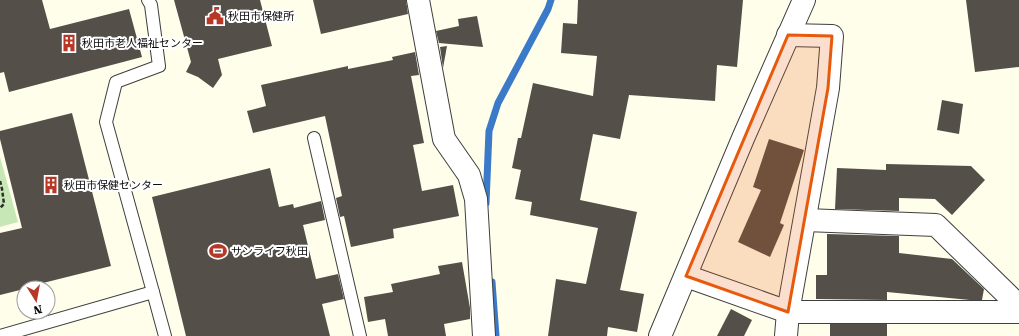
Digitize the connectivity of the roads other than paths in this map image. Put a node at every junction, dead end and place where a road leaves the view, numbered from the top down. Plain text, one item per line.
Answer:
1 (148, 0) edge
2 (418, 0) edge
3 (804, 0) edge
4 (788, 36) junction
5 (314, 138) dead end
6 (804, 220) junction
7 (686, 276) junction
8 (153, 292) junction
9 (1019, 306) edge
10 (788, 312) junction
11 (1019, 312) edge
12 (0, 336) edge
13 (165, 336) edge
14 (360, 336) edge
15 (484, 336) edge
16 (660, 336) edge
17 (786, 336) edge

1 - 8 lane
2 - 15 street
3 - 4 street
4 - 6 street
4 - 7 street
5 - 14 lane
6 - 9 street
6 - 10 street
7 - 10 street
7 - 16 street
8 - 12 lane
8 - 13 lane
10 - 11 street
10 - 17 street

